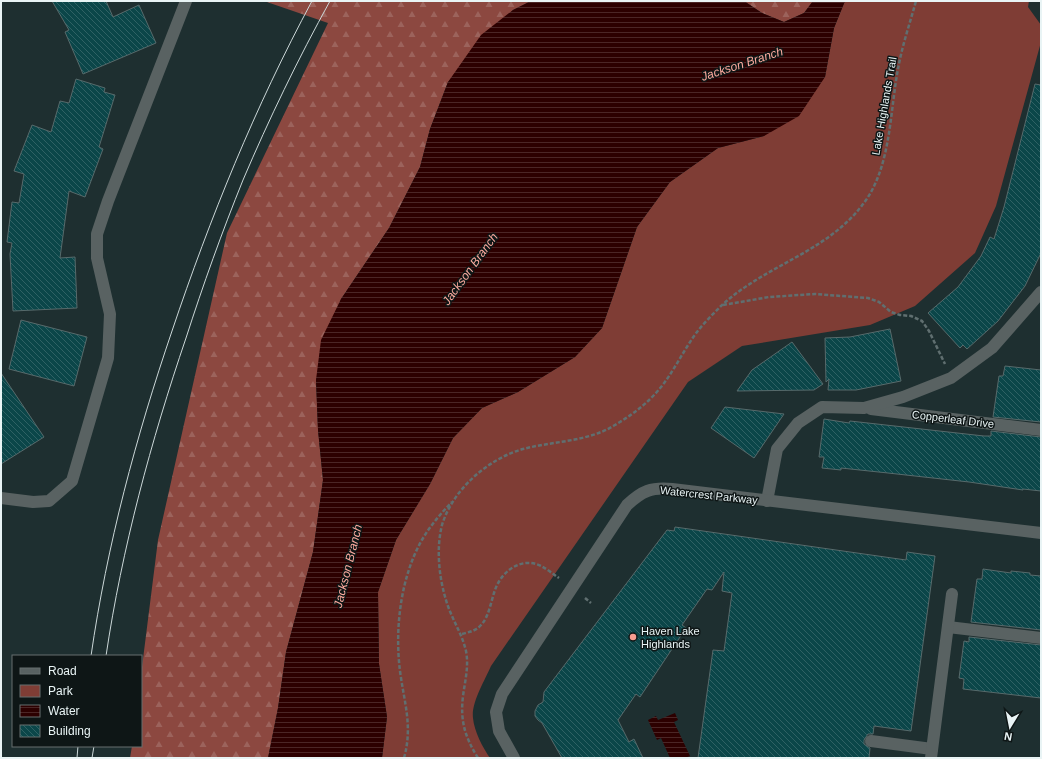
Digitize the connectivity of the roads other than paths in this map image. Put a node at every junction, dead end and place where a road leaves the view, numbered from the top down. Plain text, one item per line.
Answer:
1 (186, 1) edge
2 (1041, 292) edge
3 (864, 408) junction
4 (1041, 430) edge
5 (1, 498) edge
6 (767, 501) junction
7 (1041, 533) edge
8 (952, 594) dead end
9 (948, 627) junction
10 (1041, 638) edge
11 (871, 741) dead end
12 (931, 754) edge
13 (514, 758) edge

1 - 5 street
2 - 3 street
3 - 4 street, Copperleaf Drive
3 - 6 street
6 - 7 street, Watercrest Parkway
6 - 13 street, Watercrest Parkway
8 - 9 street
9 - 10 street
9 - 12 street
11 - 12 street

